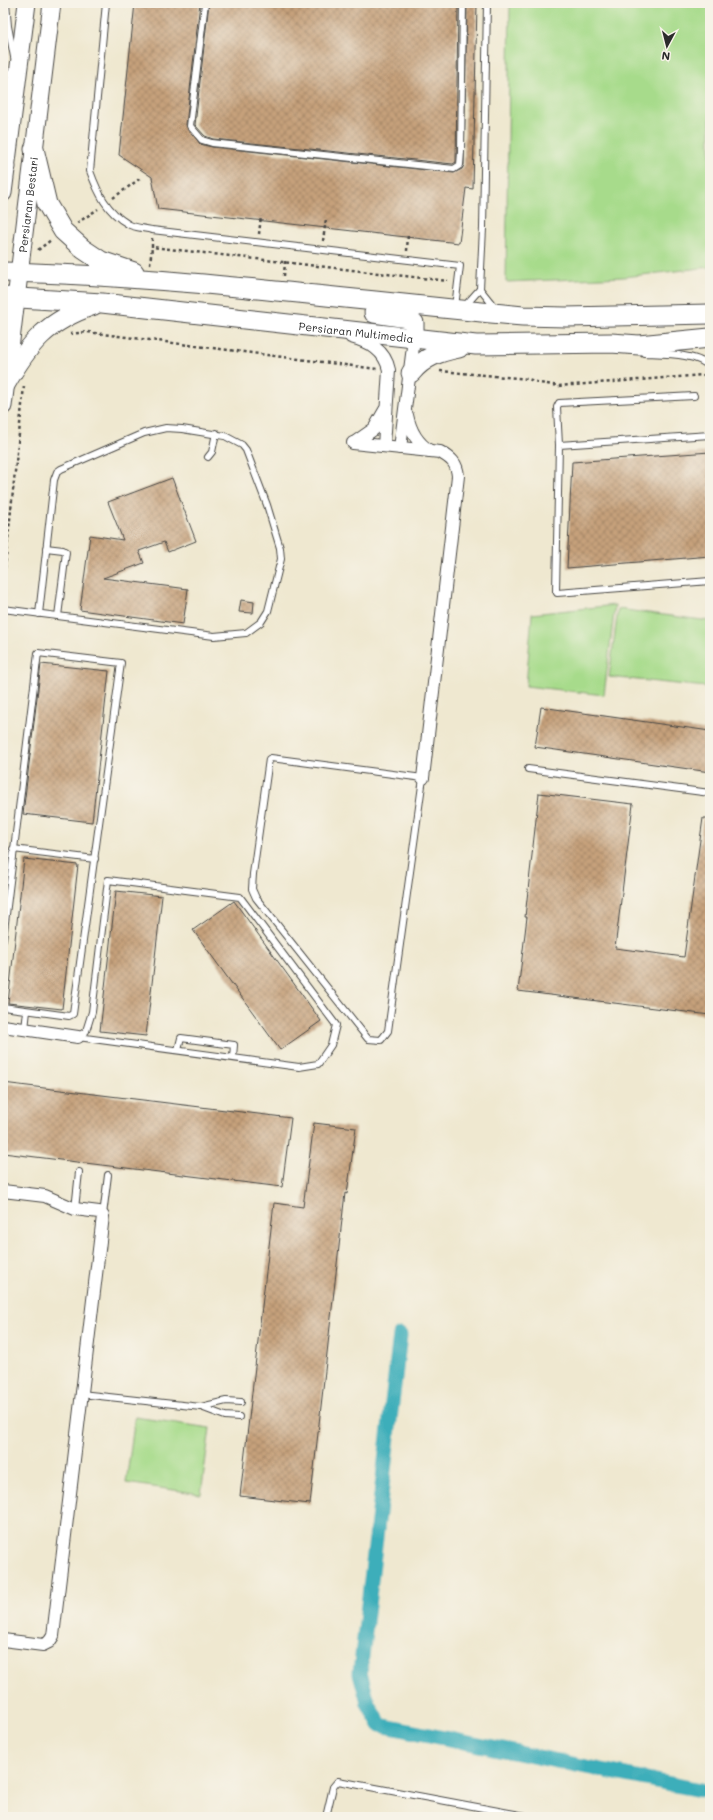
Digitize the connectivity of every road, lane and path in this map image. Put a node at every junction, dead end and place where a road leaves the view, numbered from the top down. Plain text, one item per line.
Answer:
1 (6, 3) edge
2 (27, 3) edge
3 (52, 3) edge
4 (106, 3) edge
5 (205, 3) edge
6 (462, 3) edge
7 (487, 3) edge
8 (10, 73) edge
9 (34, 149) junction
10 (4, 170) edge
11 (142, 177) dead end
12 (3, 193) edge
13 (105, 204) junction
14 (261, 216) dead end
15 (326, 219) dead end
16 (152, 230) junction
17 (408, 234) dead end
18 (258, 242) junction
19 (322, 250) junction
20 (406, 259) junction
21 (285, 261) junction
22 (11, 272) edge
23 (284, 276) dead end
24 (161, 281) junction
25 (458, 282) junction
26 (480, 289) junction
27 (324, 296) junction
28 (9, 298) edge
29 (102, 303) junction
30 (458, 309) junction
31 (501, 314) junction
32 (710, 314) edge
33 (326, 329) junction
34 (66, 334) dead end
35 (710, 338) edge
36 (414, 339) junction
37 (611, 343) junction
38 (476, 345) junction
39 (710, 368) edge
40 (389, 370) junction
41 (411, 373) junction
42 (710, 375) edge
43 (5, 385) junction
44 (24, 385) dead end
45 (694, 396) dead end
46 (388, 399) junction
47 (3, 406) edge
48 (406, 407) junction
49 (216, 433) junction
50 (710, 435) edge
51 (558, 445) junction
52 (384, 446) junction
53 (400, 448) junction
54 (431, 451) junction
55 (208, 457) dead end
56 (46, 548) junction
57 (710, 580) edge
58 (3, 586) edge
59 (3, 609) edge
60 (38, 614) junction
61 (58, 616) junction
62 (528, 768) dead end
63 (423, 778) junction
64 (710, 793) edge
65 (13, 849) junction
66 (95, 859) junction
67 (3, 939) edge
68 (3, 1007) edge
69 (27, 1011) junction
70 (3, 1026) edge
71 (25, 1030) junction
72 (78, 1037) junction
73 (178, 1050) junction
74 (233, 1057) junction
75 (79, 1172) dead end
76 (108, 1175) dead end
77 (3, 1191) edge
78 (75, 1209) junction
79 (103, 1216) junction
80 (82, 1394) junction
81 (241, 1402) dead end
82 (201, 1407) junction
83 (239, 1417) dead end
84 (3, 1640) edge
85 (493, 1809) junction
86 (326, 1817) edge
87 (492, 1817) edge
88 (531, 1817) edge

1 - 8 lane
2 - 8 main road
3 - 9 main road, Persiaran Bestari
4 - 13 lane
5 - 6 lane
7 - 26 lane
8 - 10 main road
9 - 22 main road, Persiaran Bestari
9 - 24 main road
10 - 12 main road
11 - 13 path
13 - 16 lane
14 - 18 path
15 - 19 path
16 - 18 lane
16 - 21 path
17 - 20 path
18 - 19 lane
19 - 20 lane
20 - 25 lane
21 - 23 path
21 - 25 path
22 - 24 main road
22 - 28 main road, Persiaran Bestari
24 - 27 main road
25 - 30 lane
26 - 30 lane
26 - 31 lane
27 - 30 main road
27 - 36 main road
28 - 29 main road, Persiaran Multimedia
28 - 43 main road, Persiaran Bestari
29 - 33 main road, Persiaran Multimedia
29 - 43 main road
30 - 31 main road
31 - 32 main road
33 - 36 main road, Persiaran Multimedia
33 - 40 street
34 - 40 path
35 - 37 main road, Persiaran Multimedia
36 - 38 main road, Persiaran Multimedia
36 - 41 street
37 - 38 main road, Persiaran Multimedia
37 - 39 lane
38 - 41 main road
40 - 46 street
41 - 42 path
41 - 48 street
43 - 47 main road, Persiaran Bestari
44 - 58 path
45 - 51 lane
46 - 52 street
46 - 52 street
48 - 53 street
48 - 54 street
49 - 55 lane
49 - 56 lane
49 - 61 lane
50 - 51 lane
51 - 57 lane
52 - 53 street
53 - 54 street
54 - 63 street
56 - 60 lane
56 - 61 lane
59 - 60 lane
60 - 61 lane
62 - 64 lane
63 - 63 lane
65 - 66 lane
65 - 66 lane
65 - 67 lane
66 - 69 lane
68 - 69 lane
69 - 71 lane
70 - 71 street
71 - 72 street
72 - 73 lane
72 - 74 lane
73 - 74 lane
73 - 74 lane
75 - 78 lane
76 - 79 lane
77 - 78 street
78 - 79 street
79 - 80 street
80 - 82 lane
80 - 84 street
81 - 82 lane
82 - 83 lane
85 - 86 lane
85 - 87 lane
85 - 88 lane

